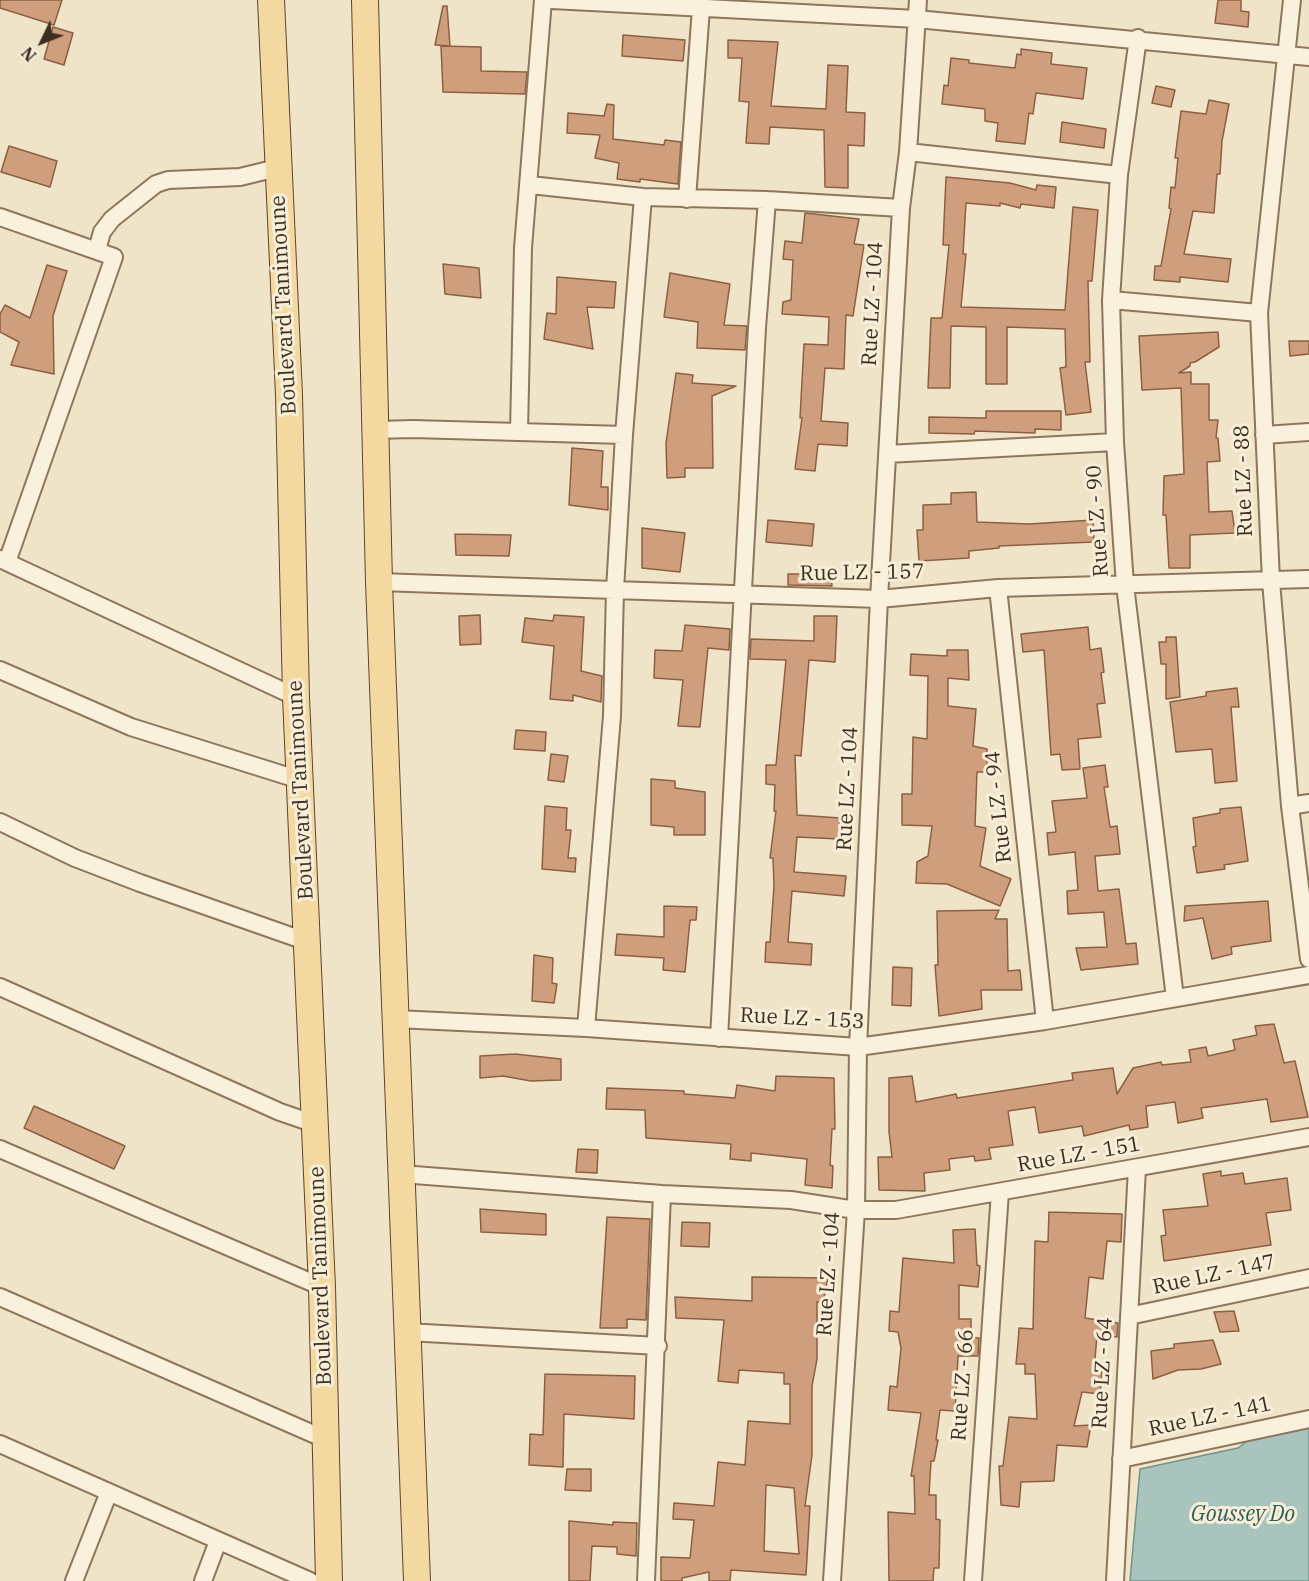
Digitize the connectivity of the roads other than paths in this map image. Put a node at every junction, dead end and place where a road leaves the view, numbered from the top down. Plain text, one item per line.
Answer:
1 (271, 0) edge
2 (365, 0) edge
3 (543, 0) edge
4 (552, 0) edge
5 (918, 0) edge
6 (1292, 0) edge
7 (743, 5) edge
8 (701, 8) junction
9 (917, 19) junction
10 (1138, 39) junction
11 (1286, 55) junction
12 (1309, 57) edge
13 (908, 152) junction
14 (267, 171) junction
15 (1119, 175) junction
16 (530, 185) junction
17 (643, 197) junction
18 (687, 199) junction
19 (767, 200) junction
20 (901, 208) junction
21 (0, 217) edge
22 (97, 250) junction
23 (1111, 300) junction
24 (1259, 313) junction
25 (375, 430) junction
26 (519, 432) junction
27 (1309, 432) edge
28 (624, 435) junction
29 (1264, 435) junction
30 (1114, 442) junction
31 (887, 454) junction
32 (4, 560) edge
33 (1309, 579) edge
34 (1270, 581) junction
35 (379, 582) junction
36 (1125, 585) junction
37 (998, 588) junction
38 (615, 590) junction
39 (745, 597) junction
40 (879, 599) junction
41 (0, 670) edge
42 (296, 697) junction
43 (300, 780) junction
44 (1309, 803) edge
45 (1290, 806) junction
46 (0, 822) edge
47 (308, 942) junction
48 (1309, 960) edge
49 (1309, 975) edge
50 (0, 987) edge
51 (1175, 998) junction
52 (396, 1019) junction
53 (1045, 1021) junction
54 (586, 1028) junction
55 (719, 1038) junction
56 (858, 1047) junction
57 (315, 1124) junction
58 (1309, 1137) edge
59 (0, 1149) edge
60 (1137, 1168) junction
61 (401, 1174) junction
62 (1000, 1192) junction
63 (662, 1194) junction
64 (856, 1210) junction
65 (1309, 1278) edge
66 (322, 1287) junction
67 (0, 1297) edge
68 (1129, 1316) junction
69 (406, 1332) junction
70 (658, 1346) junction
71 (1309, 1419) edge
72 (327, 1440) junction
73 (0, 1444) edge
74 (1121, 1459) junction
75 (109, 1492) junction
76 (218, 1541) junction
77 (74, 1581) edge
78 (203, 1581) edge
79 (310, 1581) edge
80 (329, 1581) edge
81 (417, 1581) edge
82 (646, 1581) edge
83 (832, 1581) edge
84 (973, 1581) edge
85 (1115, 1581) edge

1 - 14 main road, Boulevard Tanimoune
2 - 25 main road
3 - 16 street
4 - 8 street
5 - 9 street, Rue LZ - 104
6 - 11 street, Rue LZ - 88
7 - 8 street
7 - 9 street
8 - 18 street
9 - 10 street
9 - 13 street, Rue LZ - 104
10 - 11 street
10 - 15 street, Rue LZ - 90
11 - 12 street
11 - 24 street, Rue LZ - 88
13 - 15 street
13 - 20 street, Rue LZ - 104
14 - 22 street
14 - 42 main road, Boulevard Tanimoune
15 - 23 street, Rue LZ - 90
16 - 17 street
16 - 26 street
17 - 18 street
17 - 28 street
18 - 19 street
19 - 20 street
19 - 39 street
20 - 31 street, Rue LZ - 104
21 - 22 street
22 - 32 street
23 - 24 street
23 - 30 street, Rue LZ - 90
24 - 29 street, Rue LZ - 88
25 - 26 street
25 - 35 main road
26 - 28 street
27 - 29 street
28 - 38 street
29 - 34 street, Rue LZ - 88
30 - 31 street
30 - 36 street, Rue LZ - 90
31 - 40 street, Rue LZ - 104
32 - 42 street
33 - 34 street, Rue LZ - 157
34 - 36 street, Rue LZ - 157
34 - 45 street, Rue LZ - 88
35 - 38 street, Rue LZ - 157
35 - 52 main road
36 - 37 street, Rue LZ - 157
36 - 51 street, Rue LZ - 90
37 - 40 street, Rue LZ - 157
37 - 53 street, Rue LZ - 94
38 - 39 street, Rue LZ - 157
38 - 54 street
39 - 40 street, Rue LZ - 157
39 - 55 street
40 - 56 street, Rue LZ - 104
41 - 43 street
42 - 43 main road, Boulevard Tanimoune
43 - 47 main road, Boulevard Tanimoune
44 - 45 street
45 - 48 street, Rue LZ - 88
46 - 47 street
47 - 57 main road, Boulevard Tanimoune
49 - 51 street, Rue LZ - 153
50 - 57 street
51 - 53 street, Rue LZ - 153
52 - 54 street, Rue LZ - 153
52 - 61 main road
53 - 56 street, Rue LZ - 153
54 - 55 street, Rue LZ - 153
55 - 56 street, Rue LZ - 153
56 - 64 street, Rue LZ - 104
57 - 66 main road, Boulevard Tanimoune
58 - 60 street, Rue LZ - 151
59 - 66 street
60 - 62 street, Rue LZ - 151
60 - 68 street, Rue LZ - 64
61 - 63 street, Rue LZ - 151
61 - 69 main road
62 - 64 street, Rue LZ - 151
62 - 84 street, Rue LZ - 66
63 - 64 street, Rue LZ - 151
63 - 70 street
64 - 83 street, Rue LZ - 104
65 - 68 street, Rue LZ - 147
66 - 72 main road, Boulevard Tanimoune
67 - 72 street
68 - 74 street, Rue LZ - 64
69 - 70 street
69 - 81 main road
70 - 82 street
71 - 74 street, Rue LZ - 141
72 - 80 main road, Boulevard Tanimoune
73 - 75 street
74 - 85 street, Rue LZ - 64
75 - 76 street
75 - 77 street
76 - 78 street
76 - 79 street

